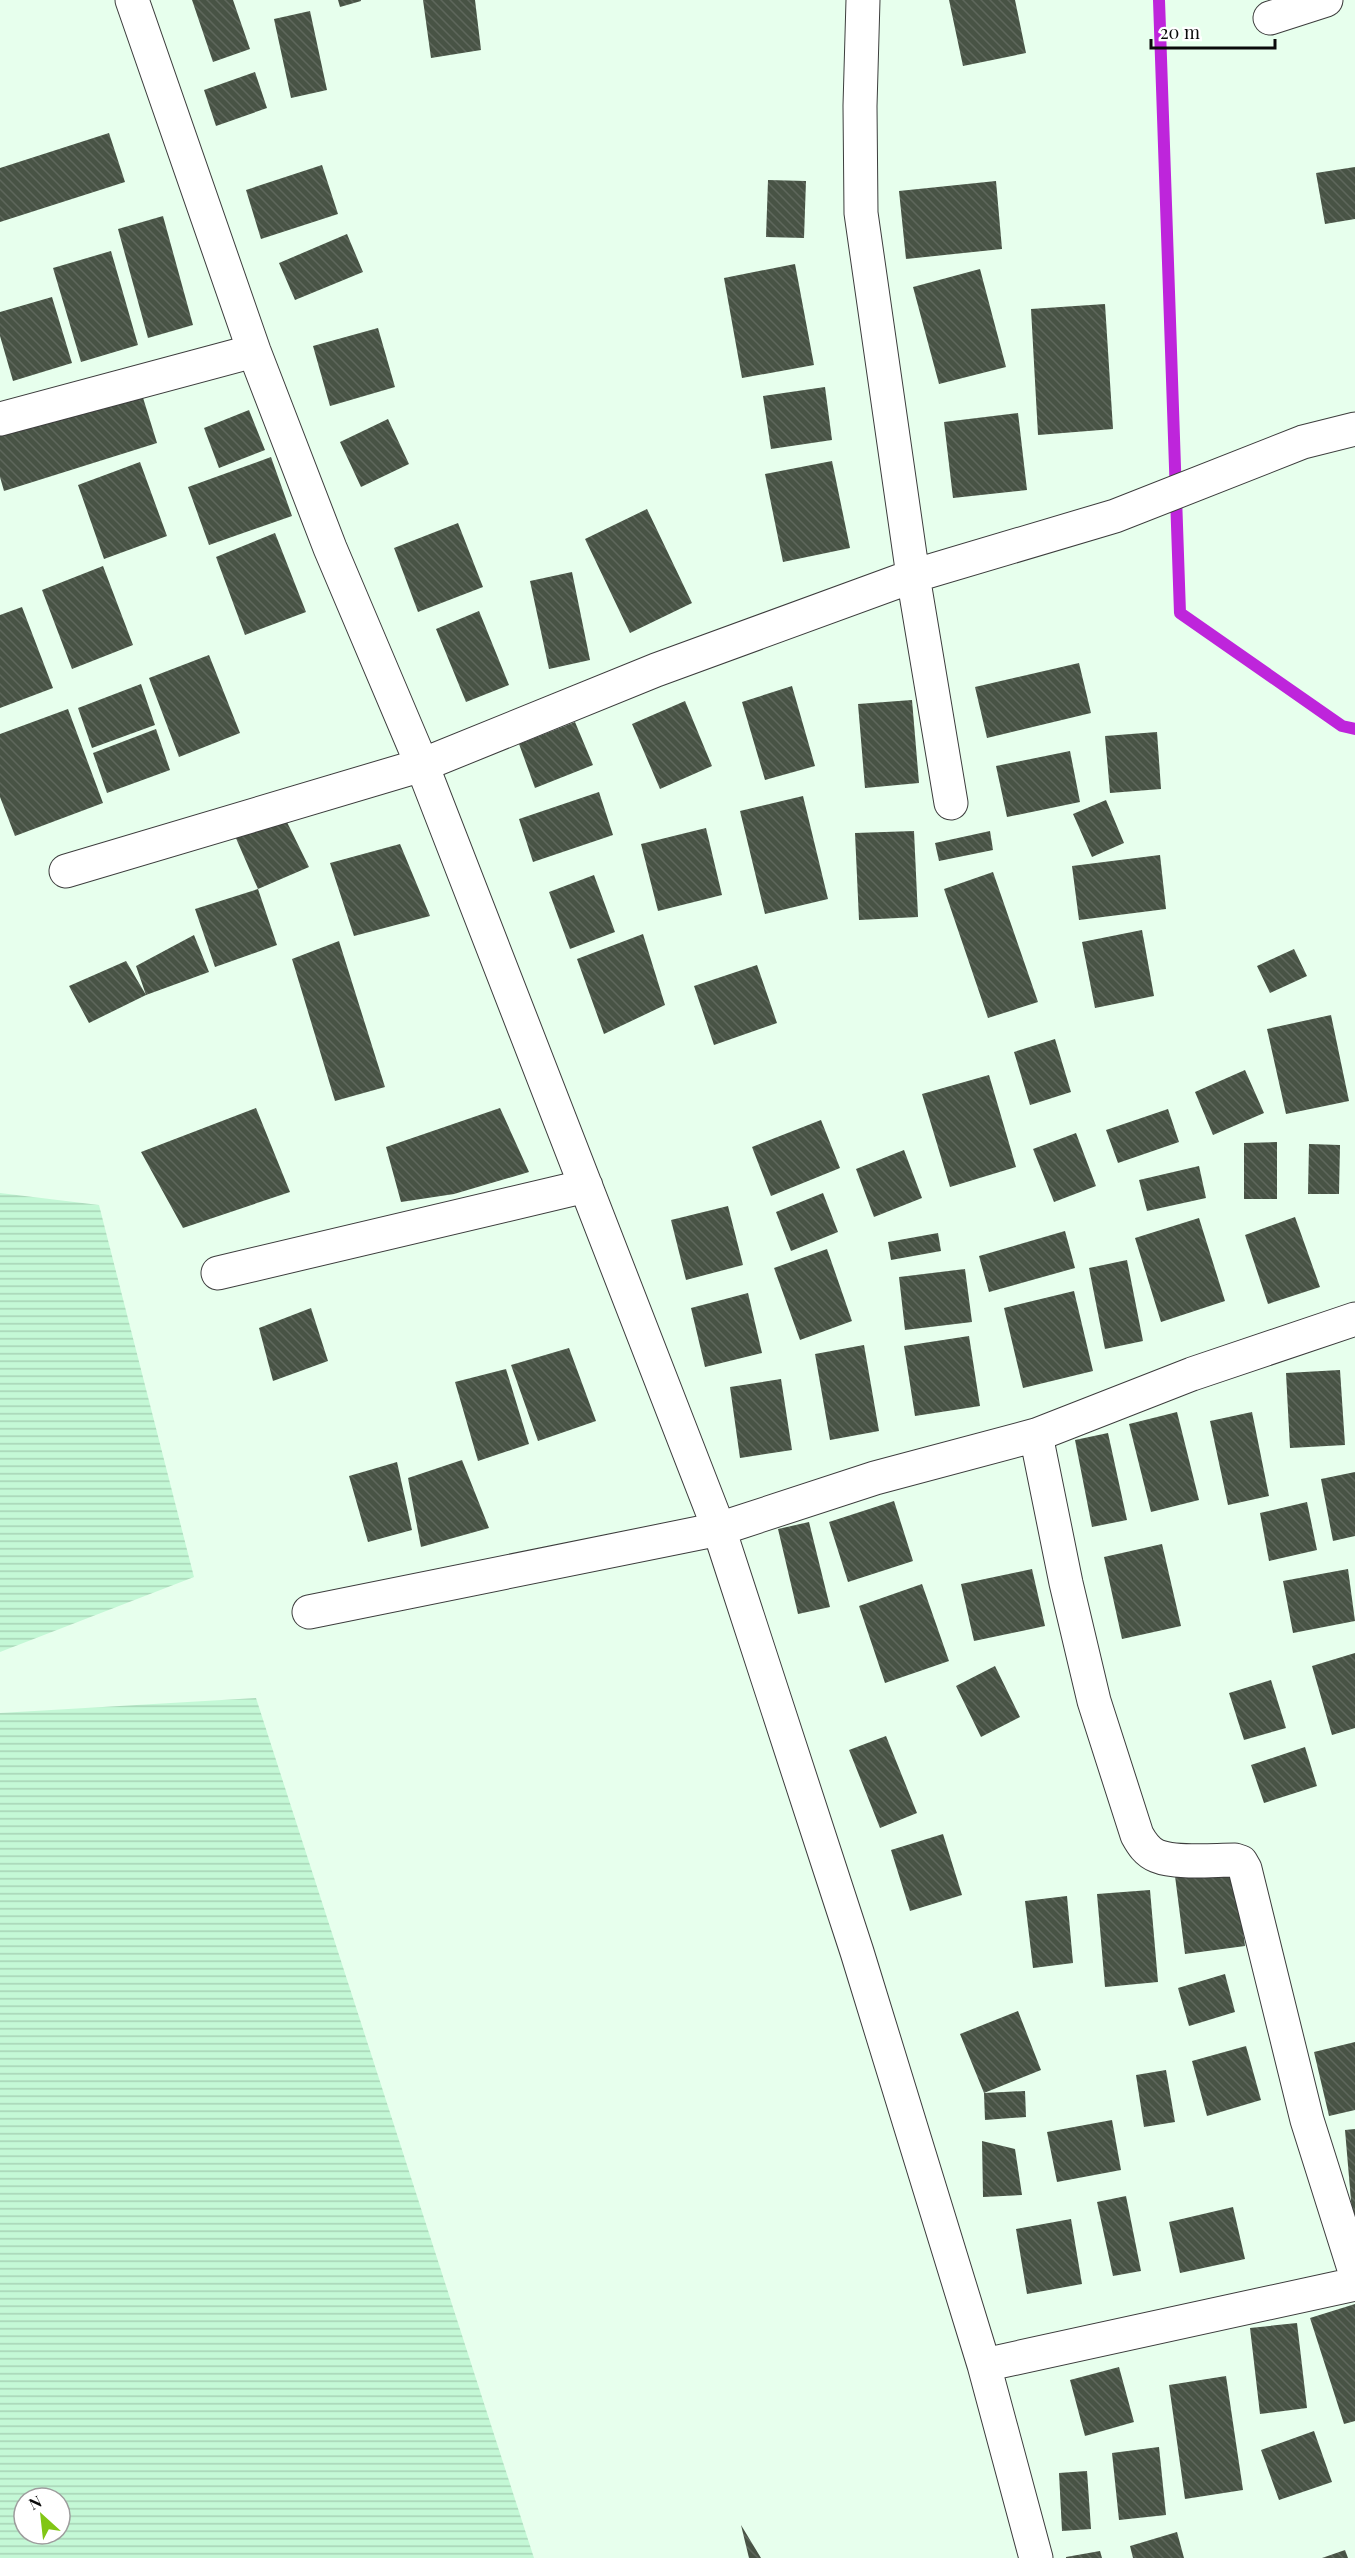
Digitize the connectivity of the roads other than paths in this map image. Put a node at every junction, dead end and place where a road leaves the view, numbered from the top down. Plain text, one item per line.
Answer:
1 (132, 0) edge
2 (863, 0) edge
3 (1326, 0) edge
4 (1270, 18) dead end
5 (254, 351) junction
6 (0, 419) edge
7 (1355, 429) edge
8 (913, 576) junction
9 (422, 765) junction
10 (951, 803) dead end
11 (66, 871) dead end
12 (586, 1186) junction
13 (218, 1273) dead end
14 (1355, 1319) edge
15 (1036, 1435) junction
16 (719, 1529) junction
17 (309, 1612) dead end
18 (1355, 2272) edge
19 (1355, 2284) edge
20 (984, 2365) junction
21 (1036, 2558) edge

1 - 5 street
2 - 8 street
3 - 4 street
5 - 6 street
5 - 9 street
7 - 8 street
8 - 9 street
8 - 10 street
9 - 11 street
9 - 12 street
12 - 13 street
12 - 16 street
14 - 15 street
15 - 16 street
15 - 18 street
16 - 17 street
16 - 20 street
19 - 20 street
20 - 21 street

